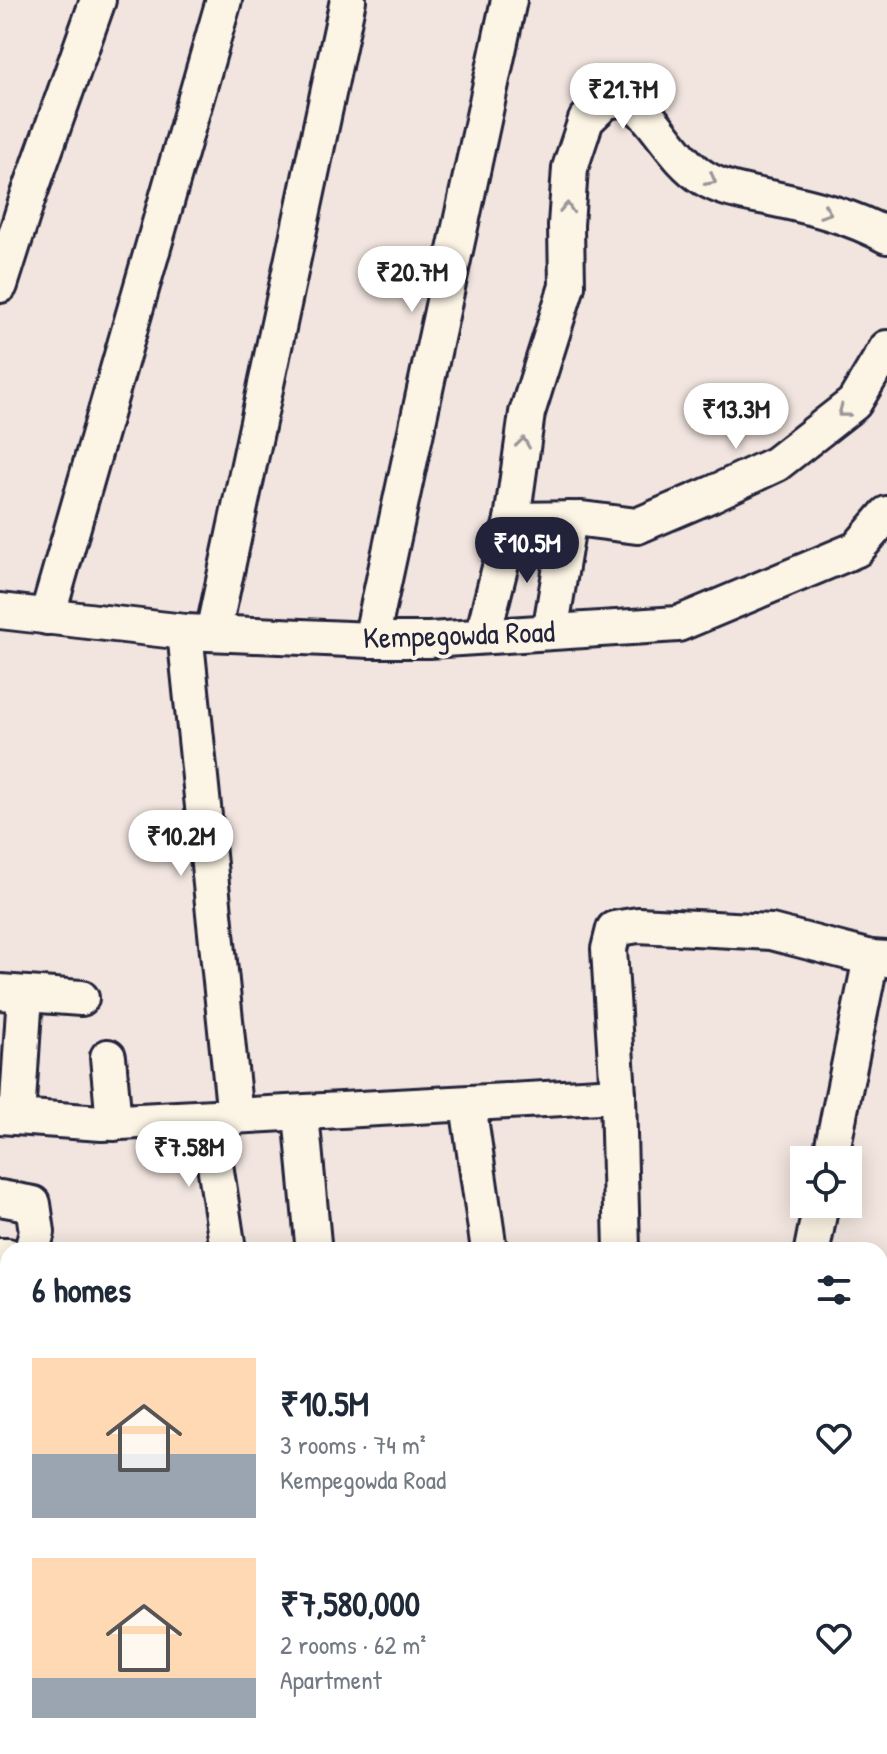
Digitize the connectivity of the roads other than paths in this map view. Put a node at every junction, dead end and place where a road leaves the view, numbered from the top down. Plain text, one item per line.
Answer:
1 (98, 0) edge
2 (224, 0) edge
3 (348, 0) edge
4 (509, 0) edge
5 (13, 194) edge
6 (887, 236) edge
7 (0, 285) edge
8 (887, 348) edge
9 (887, 514) edge
10 (569, 519) junction
11 (512, 520) junction
12 (872, 552) edge
13 (0, 611) edge
14 (47, 617) junction
15 (550, 632) junction
16 (199, 633) junction
17 (483, 635) junction
18 (371, 640) junction
19 (879, 959) edge
20 (12, 993) edge
21 (81, 998) dead end
22 (108, 1057) dead end
23 (618, 1095) junction
24 (468, 1104) junction
25 (301, 1114) junction
26 (8, 1116) edge
27 (222, 1118) junction
28 (114, 1123) junction
29 (833, 1146) edge
30 (0, 1198) edge
31 (818, 1218) edge
32 (34, 1242) edge
33 (228, 1242) edge
34 (313, 1242) edge
35 (488, 1242) edge
36 (622, 1242) edge
37 (814, 1242) edge

1 - 5 street
2 - 14 street
3 - 16 street
4 - 18 street
5 - 7 street
11 -> 6 street
8 -> 10 street
9 - 12 street, Kempegowda Road
10 - 11 street
10 - 15 street
11 - 17 street
12 - 15 street, Kempegowda Road
13 - 14 street, Kempegowda Road
14 - 16 street, Kempegowda Road
15 - 17 street, Kempegowda Road
16 - 18 street, Kempegowda Road
16 - 27 street
17 - 18 street, Kempegowda Road
19 - 23 street
19 - 29 street
20 - 21 street
20 - 26 street
22 - 28 street
23 - 24 street
23 - 36 street
24 - 25 street
24 - 35 street
25 - 27 street
25 - 34 street
26 - 28 street
27 - 28 street
27 - 33 street
30 - 32 street
31 - 37 street

